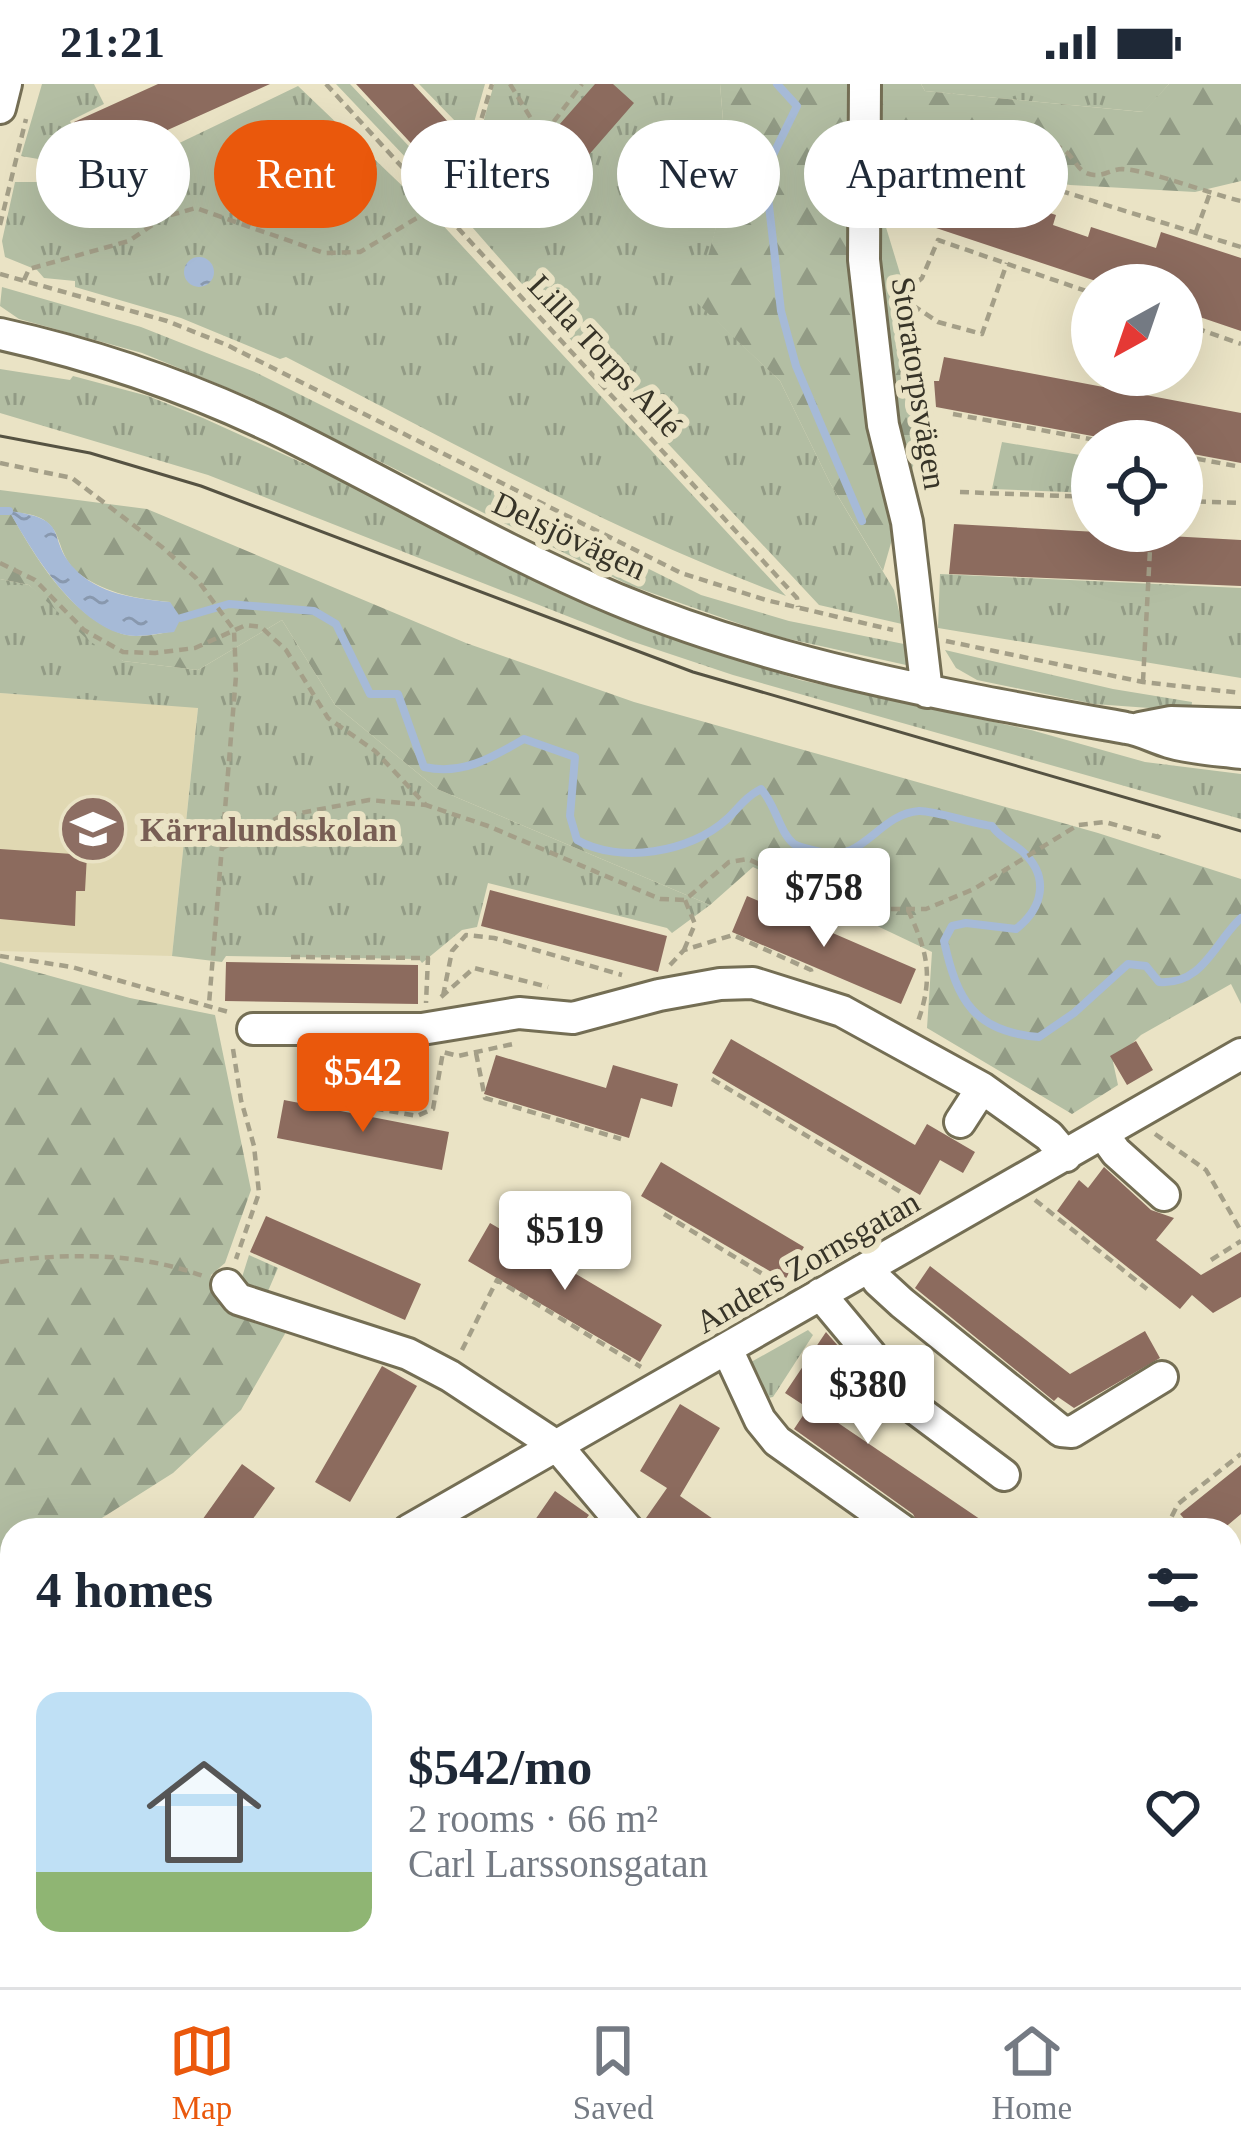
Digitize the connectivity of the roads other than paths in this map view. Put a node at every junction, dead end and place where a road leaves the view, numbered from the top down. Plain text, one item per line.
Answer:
1 (866, 84) edge
2 (0, 334) edge
3 (927, 692) junction
4 (1241, 724) edge
5 (1135, 729) junction
6 (1241, 754) edge
7 (253, 1029) road end
8 (1241, 1054) edge
9 (982, 1088) junction
10 (959, 1122) dead end
11 (1103, 1134) junction
12 (1066, 1156) junction
13 (1164, 1196) dead end
14 (869, 1267) junction
15 (227, 1286) road end
16 (809, 1300) junction
17 (727, 1349) junction
18 (1162, 1377) dead end
19 (558, 1447) junction
20 (1004, 1475) dead end
21 (431, 1518) edge
22 (618, 1518) edge
23 (885, 1518) edge

1 - 3 street, Storatorpsvägen
2 - 3 street, Delsjövägen
3 - 5 street, Delsjövägen
4 - 5 street, Delsjövägen
5 - 6 street, Delsjövägen
7 - 9 street
8 - 11 street, Anders Zornsgatan
9 - 10 street
9 - 12 street
11 - 12 street, Anders Zornsgatan
11 - 13 street
12 - 14 street, Anders Zornsgatan
14 - 16 street, Anders Zornsgatan
14 - 18 street
15 - 19 street
16 - 17 street, Anders Zornsgatan
16 - 20 street
17 - 19 street, Anders Zornsgatan
17 - 23 street
19 - 21 street, Anders Zornsgatan
19 - 22 street

